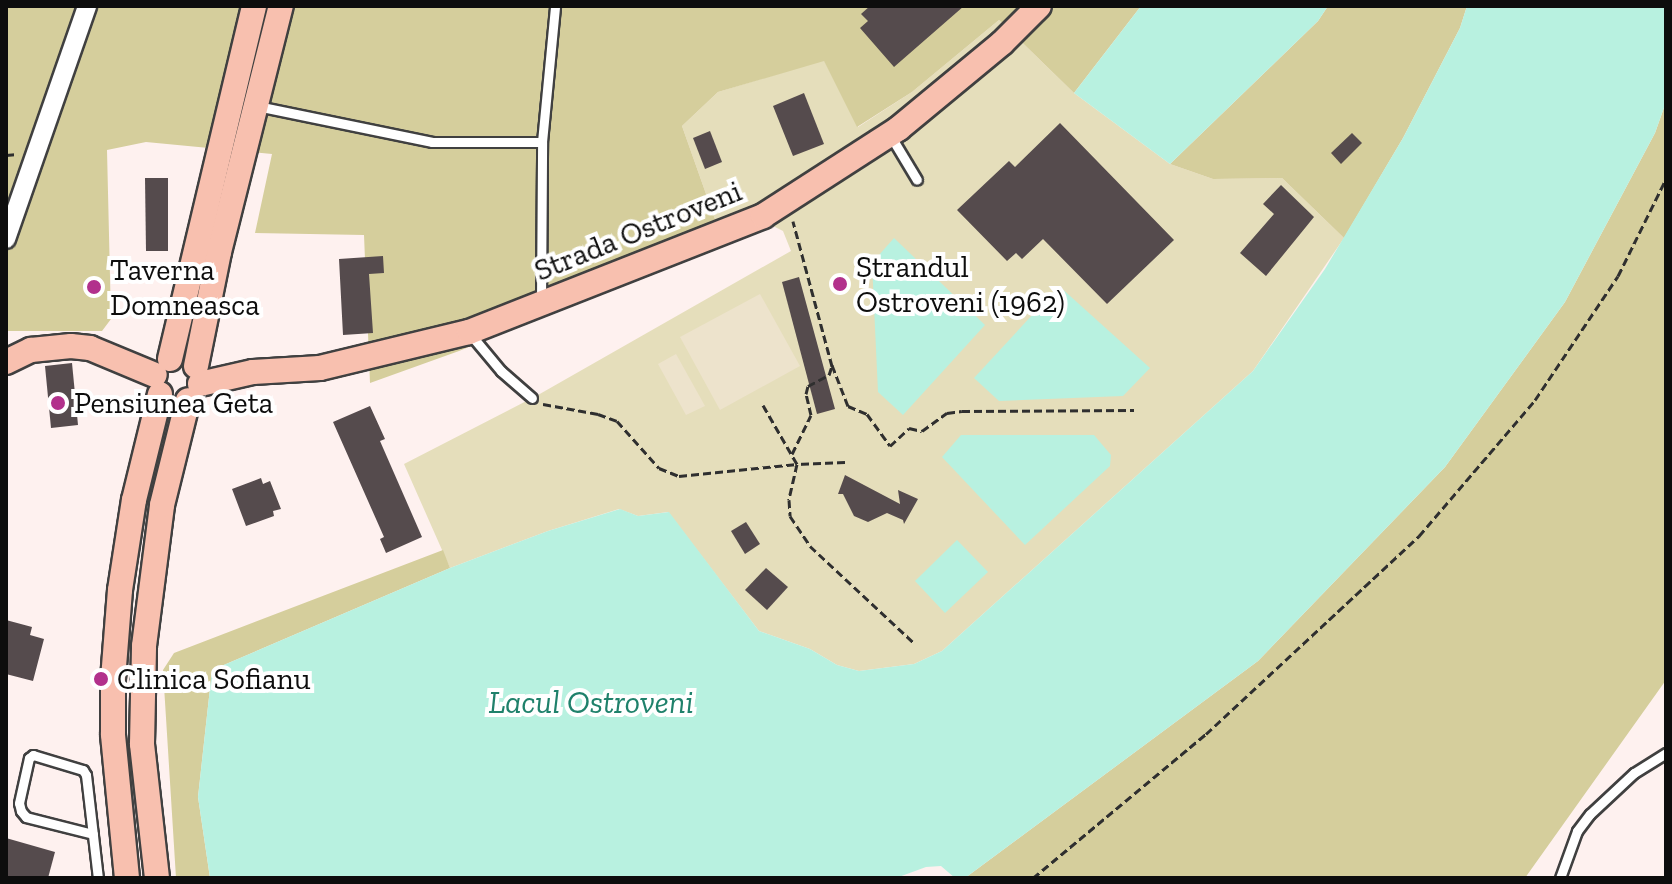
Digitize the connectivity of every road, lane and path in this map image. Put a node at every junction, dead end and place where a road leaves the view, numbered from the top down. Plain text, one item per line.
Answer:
1 (87, 6) edge
2 (254, 6) edge
3 (281, 6) edge
4 (555, 6) edge
5 (1039, 6) edge
6 (256, 106) junction
7 (890, 135) junction
8 (542, 142) junction
9 (1666, 179) edge
10 (917, 180) dead end
11 (787, 202) junction
12 (6, 239) edge
13 (541, 305) junction
14 (469, 332) junction
15 (8, 356) edge
16 (832, 365) junction
17 (163, 372) junction
18 (195, 379) junction
19 (532, 398) joint
20 (763, 405) dead end
21 (1134, 410) dead end
22 (792, 455) junction
23 (845, 462) dead end
24 (797, 464) junction
25 (913, 642) dead end
26 (1666, 753) edge
27 (93, 834) junction
28 (98, 878) edge
29 (127, 878) edge
30 (157, 878) edge
31 (1033, 878) edge
32 (1560, 878) edge

1 - 12 street
2 - 17 main road
3 - 6 main road
4 - 8 lane
5 - 7 main road, Strada Ostroveni
6 - 8 lane
6 - 18 main road
7 - 10 lane
7 - 11 main road, Strada Ostroveni
8 - 13 lane
9 - 31 path
11 - 13 main road, Strada Ostroveni
11 - 16 path
13 - 14 main road, Strada Ostroveni
14 - 18 main road, Strada Ostroveni
14 - 19 lane
15 - 17 main road
16 - 21 path
16 - 22 path
17 - 18 main road
17 - 18 main road
17 - 29 main road
18 - 30 main road
19 - 24 path
20 - 22 path
22 - 24 path
23 - 24 path
24 - 25 path
26 - 32 lane
27 - 27 lane
27 - 28 lane

